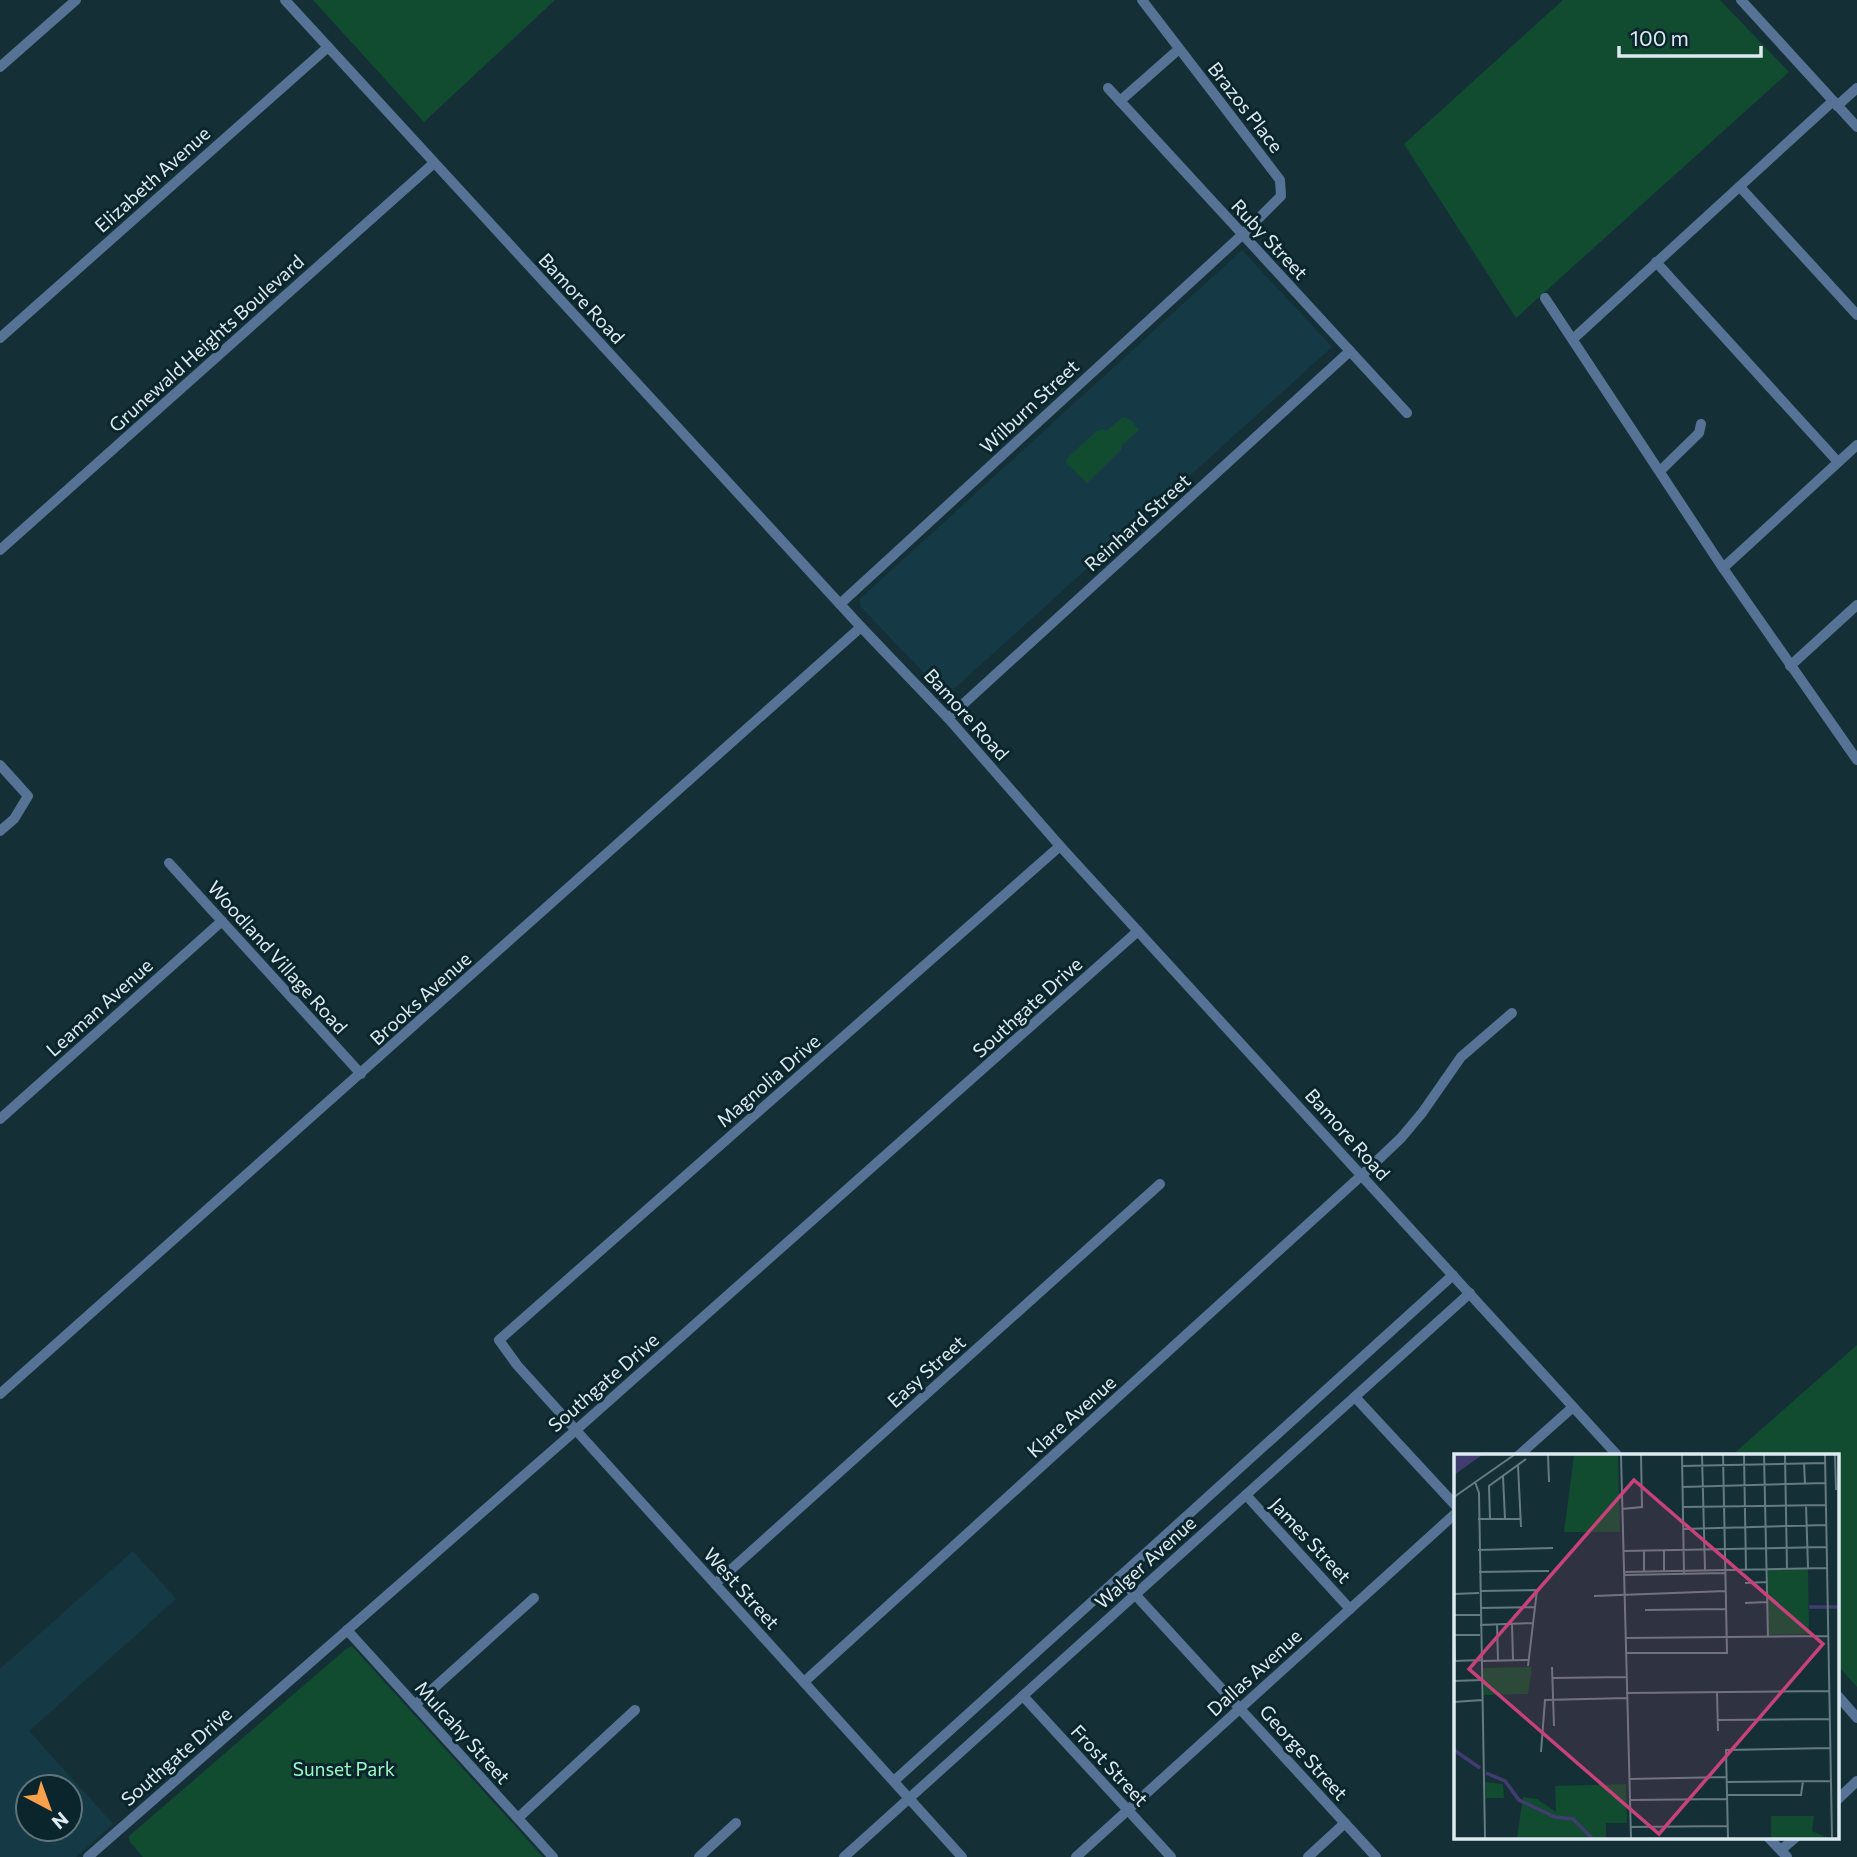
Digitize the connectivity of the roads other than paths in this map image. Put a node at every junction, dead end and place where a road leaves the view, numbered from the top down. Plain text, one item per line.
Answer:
1 (76, 0) edge
2 (285, 0) edge
3 (1142, 0) edge
4 (1741, 0) edge
5 (328, 47) junction
6 (1179, 49) junction
7 (0, 67) edge
8 (1108, 88) dead end
9 (1857, 88) edge
10 (1120, 101) junction
11 (1835, 103) junction
12 (1857, 127) edge
13 (435, 163) junction
14 (1740, 187) junction
15 (1242, 235) junction
16 (1656, 262) junction
17 (1545, 298) dead end
18 (1857, 315) edge
19 (0, 338) edge
20 (1573, 339) junction
21 (1350, 351) junction
22 (1407, 413) dead end
23 (1701, 424) dead end
24 (1857, 445) edge
25 (1838, 462) junction
26 (1660, 471) junction
27 (0, 550) edge
28 (1723, 568) junction
29 (840, 604) junction
30 (1857, 605) edge
31 (862, 627) junction
32 (1790, 666) junction
33 (947, 718) junction
34 (1857, 760) edge
35 (0, 765) edge
36 (0, 831) edge
37 (1060, 846) junction
38 (169, 863) dead end
39 (222, 921) junction
40 (1138, 931) junction
41 (1512, 1013) dead end
42 (361, 1074) junction
43 (0, 1119) edge
44 (1362, 1175) junction
45 (1160, 1184) dead end
46 (1453, 1275) junction
47 (1469, 1293) junction
48 (499, 1340) joint
49 (0, 1394) edge
50 (1355, 1397) junction
51 (1573, 1407) junction
52 (576, 1430) junction
53 (1520, 1454) edge
54 (1616, 1454) edge
55 (1246, 1495) junction
56 (1454, 1504) edge
57 (1454, 1515) edge
58 (1119, 1577) junction
59 (715, 1584) junction
60 (1135, 1594) junction
61 (534, 1598) dead end
62 (1350, 1609) junction
63 (347, 1630) junction
64 (804, 1682) junction
65 (1023, 1696) junction
66 (1840, 1698) edge
67 (415, 1705) junction
68 (1241, 1708) junction
69 (635, 1710) dead end
70 (1857, 1718) edge
71 (894, 1781) junction
72 (1857, 1781) edge
73 (1840, 1797) edge
74 (909, 1799) junction
75 (1128, 1810) junction
76 (517, 1818) junction
77 (736, 1823) dead end
78 (1345, 1823) junction
79 (1771, 1840) edge
80 (1784, 1854) edge
81 (88, 1857) edge
82 (553, 1857) edge
83 (699, 1857) edge
84 (844, 1857) edge
85 (962, 1857) edge
86 (1076, 1857) edge
87 (1171, 1857) edge
88 (1308, 1857) edge
89 (1376, 1857) edge

1 - 7 street
2 - 5 street, Bamore Road
3 - 6 street, Brazos Place
4 - 11 street
5 - 13 street, Bamore Road
5 - 19 street, Elizabeth Avenue
6 - 10 street
6 - 15 street, Brazos Place
8 - 10 street, Ruby Street
9 - 11 street
10 - 15 street, Ruby Street
11 - 12 street
11 - 14 street
13 - 27 street, Grunewald Heights Boulevard
13 - 29 street, Bamore Road
14 - 16 street
14 - 18 street
15 - 21 street, Ruby Street
15 - 29 street, Wilburn Street
16 - 20 street
16 - 25 street
17 - 20 street
20 - 26 street
21 - 22 street, Ruby Street
21 - 33 street, Reinhard Street
23 - 26 street
24 - 25 street
25 - 28 street
26 - 28 street
28 - 32 street
29 - 31 street, Bamore Road
30 - 32 street
31 - 33 street, Bamore Road
31 - 42 street, Brooks Avenue
32 - 34 street
33 - 37 street, Bamore Road
35 - 36 street
37 - 40 street, Bamore Road
37 - 48 street, Magnolia Drive
38 - 39 street, Woodland Village Road
39 - 42 street, Woodland Village Road
39 - 43 street, Leaman Avenue
40 - 44 street, Bamore Road
40 - 52 street, Southgate Drive
41 - 44 street, Klare Avenue
42 - 49 street, Brooks Avenue
44 - 46 street, Bamore Road
44 - 64 street, Klare Avenue
45 - 59 street, Easy Street
46 - 47 street, Bamore Road
46 - 58 street, Walger Avenue
47 - 50 street, Walger Avenue
47 - 51 street, Bamore Road
48 - 52 street, West Street
50 - 55 street, Walger Avenue
50 - 56 street
51 - 53 street
51 - 54 street, Bamore Road
52 - 59 street, West Street
52 - 63 street, Southgate Drive
55 - 60 street, Walger Avenue
55 - 62 street, James Street
57 - 62 street, Dallas Avenue
58 - 60 street, George Street
58 - 71 street, Walger Avenue
59 - 64 street, West Street
60 - 65 street, Walger Avenue
60 - 68 street, George Street
61 - 67 street
62 - 68 street, Dallas Avenue
63 - 67 street, Mulcahy Street
63 - 81 street, Southgate Drive
64 - 71 street, West Street
65 - 74 street, Walger Avenue
65 - 75 street, Frost Street
66 - 70 street
67 - 76 street, Mulcahy Street
68 - 75 street, Dallas Avenue
68 - 78 street, George Street
69 - 76 street
71 - 74 street, West Street
72 - 73 street
74 - 84 street, Walger Avenue
74 - 85 street, West Street
75 - 86 street, Dallas Avenue
75 - 87 street, Frost Street
76 - 82 street, Mulcahy Street
77 - 83 street
78 - 88 street
78 - 89 street, George Street
79 - 80 street

